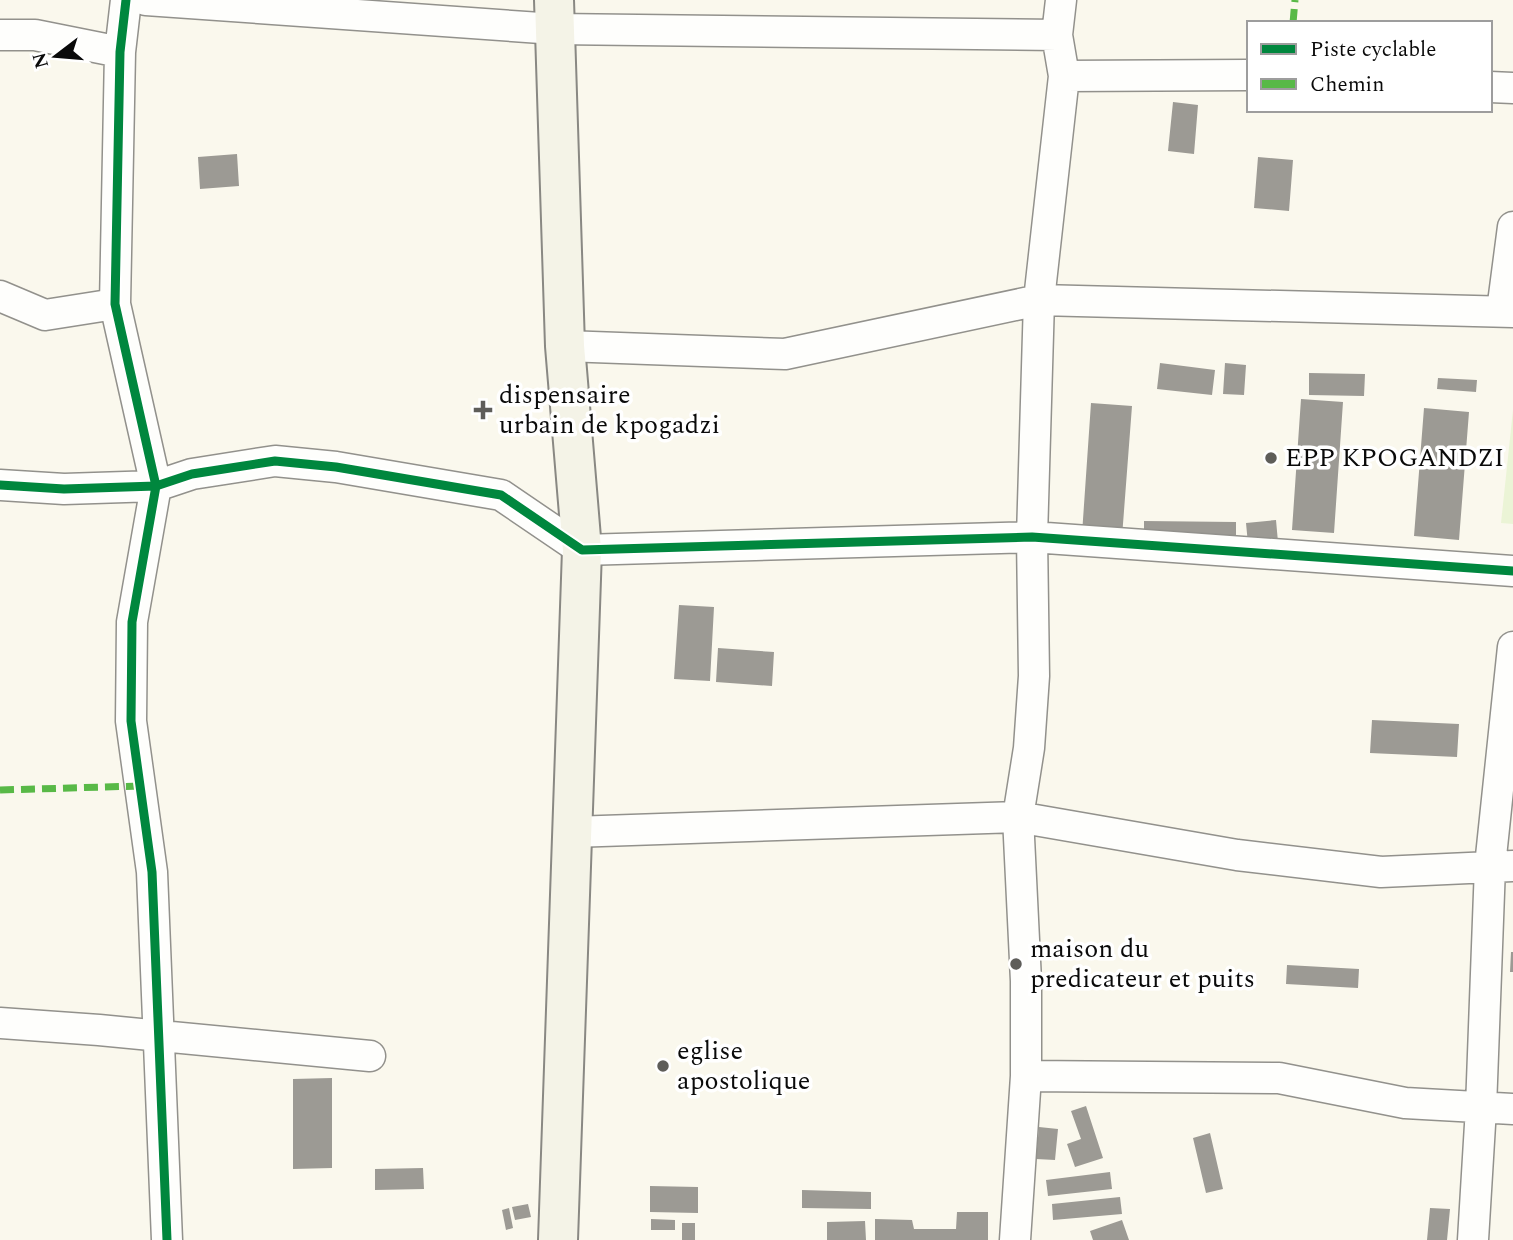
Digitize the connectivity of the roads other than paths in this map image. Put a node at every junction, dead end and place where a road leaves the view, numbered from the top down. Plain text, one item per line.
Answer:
1 (126, 0) edge
2 (146, 0) edge
3 (1061, 0) edge
4 (555, 15) edge
5 (0, 35) edge
6 (1057, 35) junction
7 (120, 52) junction
8 (1247, 75) edge
9 (1065, 76) junction
10 (1492, 87) edge
11 (1513, 88) edge
12 (1513, 227) edge
13 (0, 296) edge
14 (1039, 300) junction
15 (115, 304) junction
16 (1507, 311) edge
17 (565, 346) junction
18 (0, 485) edge
19 (156, 486) junction
20 (1032, 537) junction
21 (582, 551) junction
22 (1513, 571) edge
23 (1513, 647) edge
24 (1018, 817) junction
25 (572, 832) junction
26 (1502, 866) edge
27 (0, 1023) edge
28 (158, 1035) junction
29 (370, 1056) dead end
30 (1026, 1076) junction
31 (1482, 1108) junction
32 (1513, 1109) edge
33 (167, 1240) edge
34 (558, 1240) edge
35 (1015, 1240) edge
36 (1473, 1240) edge

1 - 7 street
2 - 4 street
3 - 6 street
4 - 6 street
4 - 17 street
5 - 7 street
6 - 9 street
7 - 15 street
8 - 9 street
9 - 14 street
10 - 11 street
12 - 16 street
13 - 15 street
14 - 16 street
14 - 17 street
14 - 20 street
15 - 19 street
17 - 21 street
18 - 19 street
19 - 21 street
19 - 28 street
20 - 21 street
20 - 22 street
20 - 24 street
21 - 25 street
23 - 26 street
24 - 25 street
24 - 26 street
24 - 30 street
25 - 34 street
26 - 31 street
27 - 28 street
28 - 29 street
28 - 33 street
30 - 31 street
30 - 35 street
31 - 32 street
31 - 36 street

